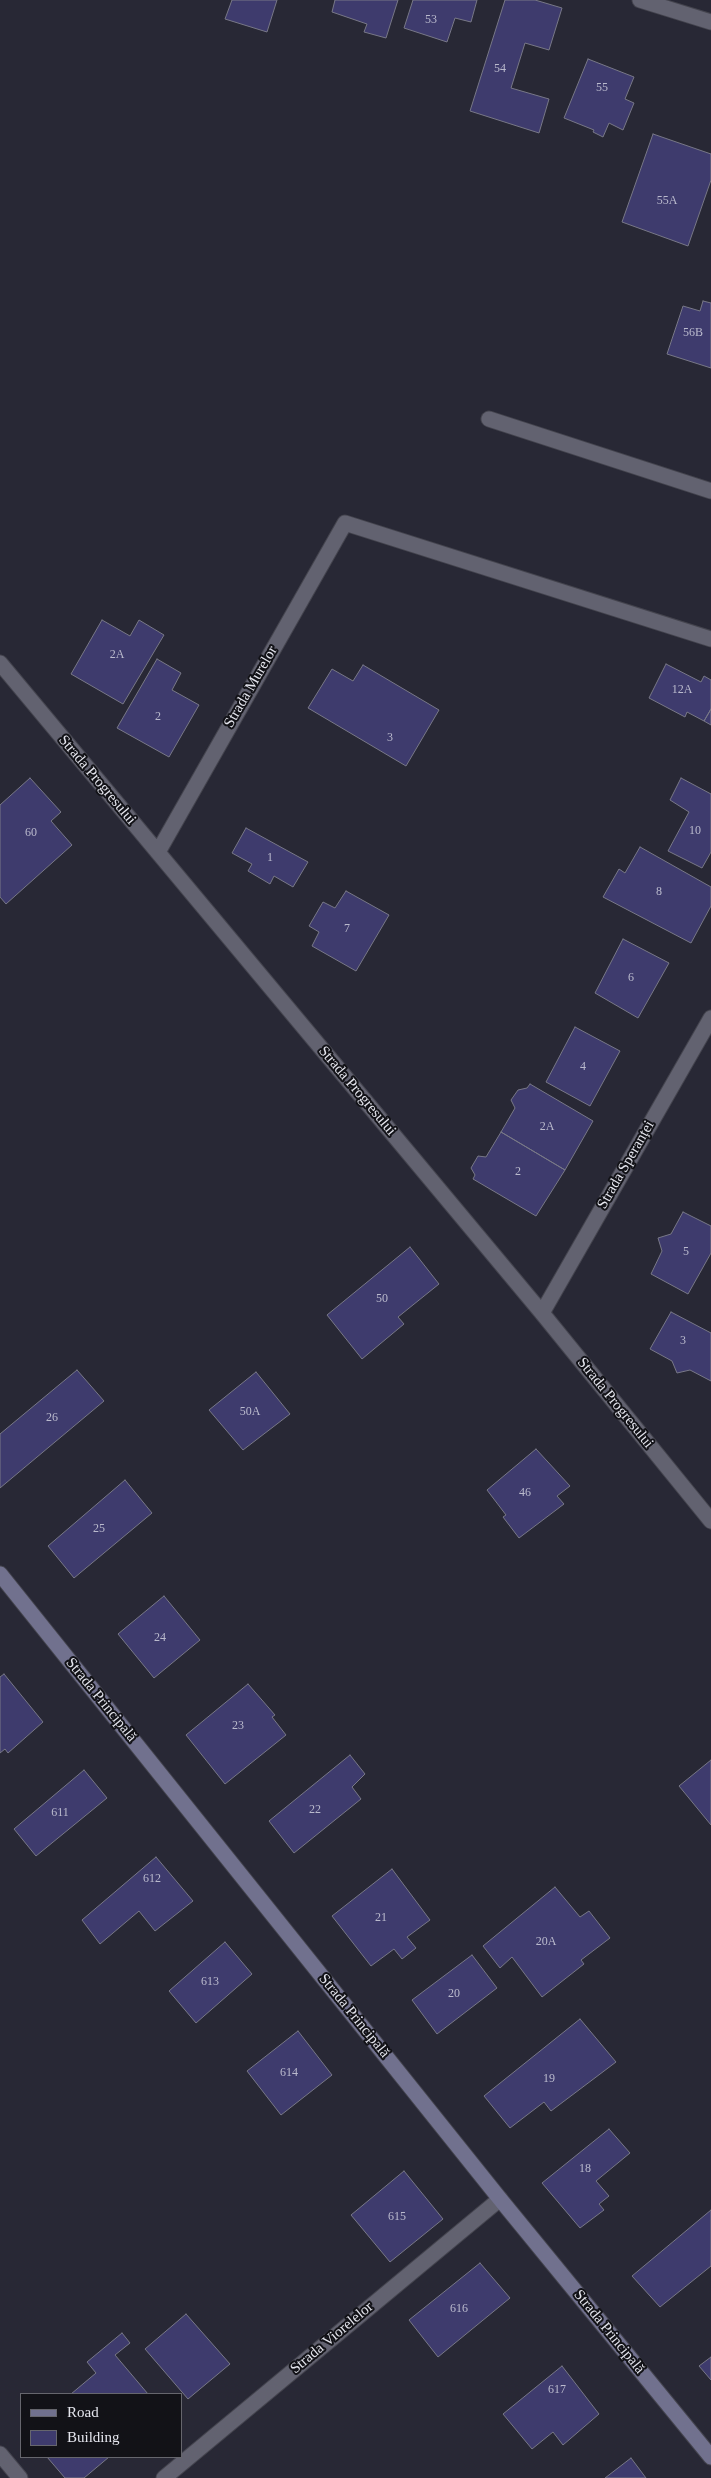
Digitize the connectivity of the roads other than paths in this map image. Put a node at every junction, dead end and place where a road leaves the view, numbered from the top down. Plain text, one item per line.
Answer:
1 (640, 0) edge
2 (711, 22) edge
3 (489, 419) dead end
4 (711, 491) edge
5 (711, 639) edge
6 (0, 663) edge
7 (158, 852) junction
8 (711, 1018) edge
9 (542, 1313) junction
10 (711, 1521) edge
11 (0, 1574) edge
12 (500, 2199) junction
13 (0, 2454) edge
14 (711, 2457) edge
15 (20, 2478) edge
16 (164, 2478) edge

1 - 2 street
3 - 4 street
5 - 7 street, Strada Murelor
6 - 7 street, Strada Progresului
7 - 9 street, Strada Progresului
8 - 9 street, Strada Speranței
9 - 10 street, Strada Progresului
11 - 12 main road, Strada Principală
12 - 14 main road, Strada Principală
12 - 16 street, Strada Viorelelor
13 - 15 street

